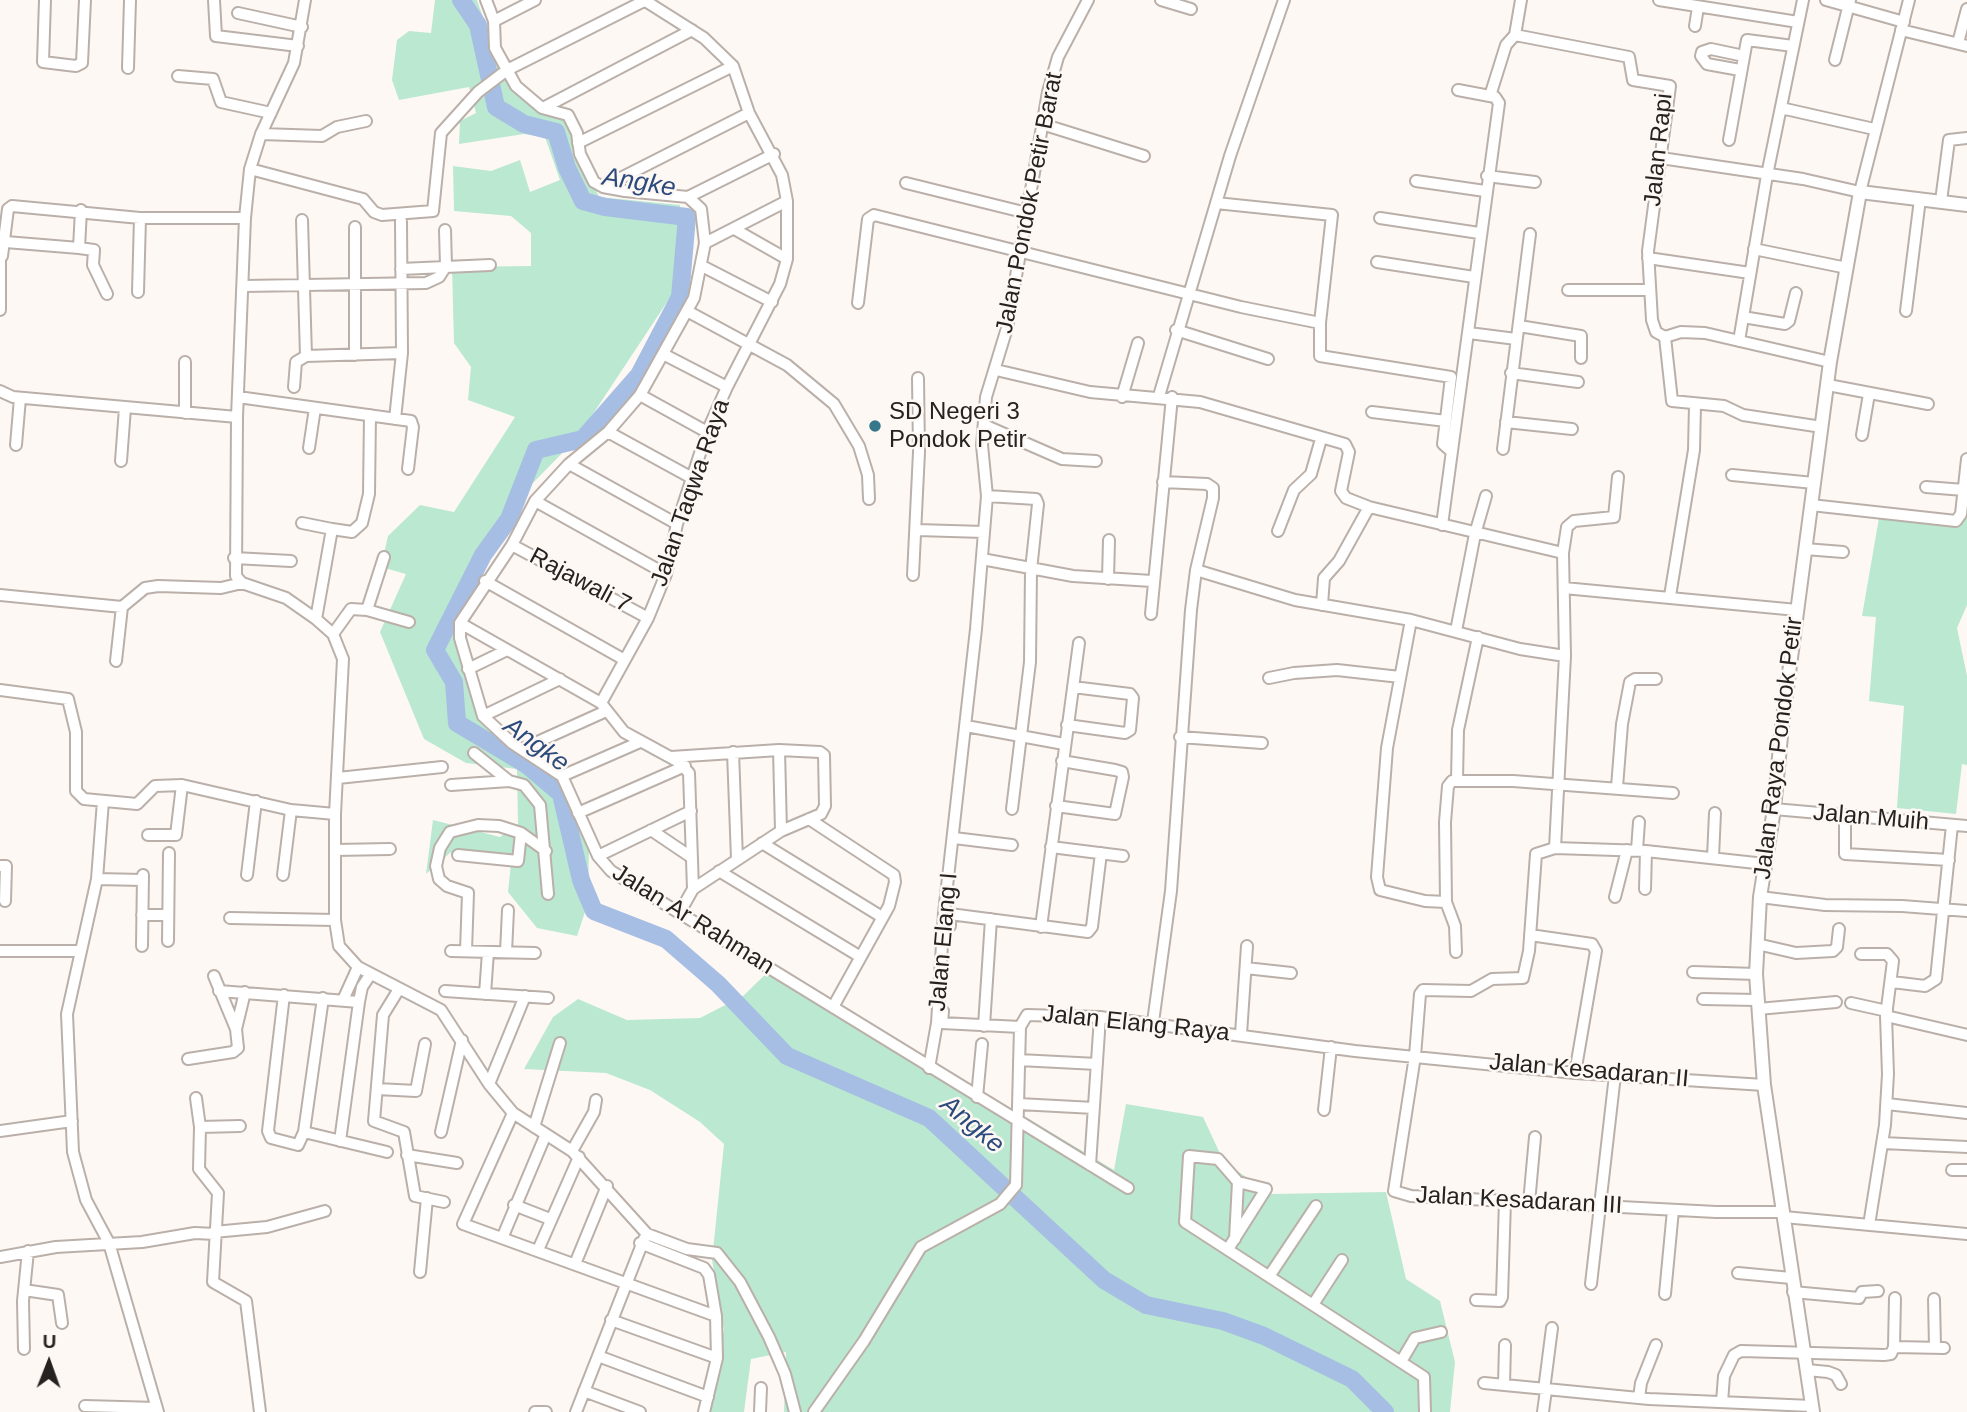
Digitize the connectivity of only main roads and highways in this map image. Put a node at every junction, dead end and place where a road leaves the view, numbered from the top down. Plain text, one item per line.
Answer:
1 (1967, 205) edge
2 (1812, 1409) edge

1 - 2 main road, Jalan Raya Pondok Petir

